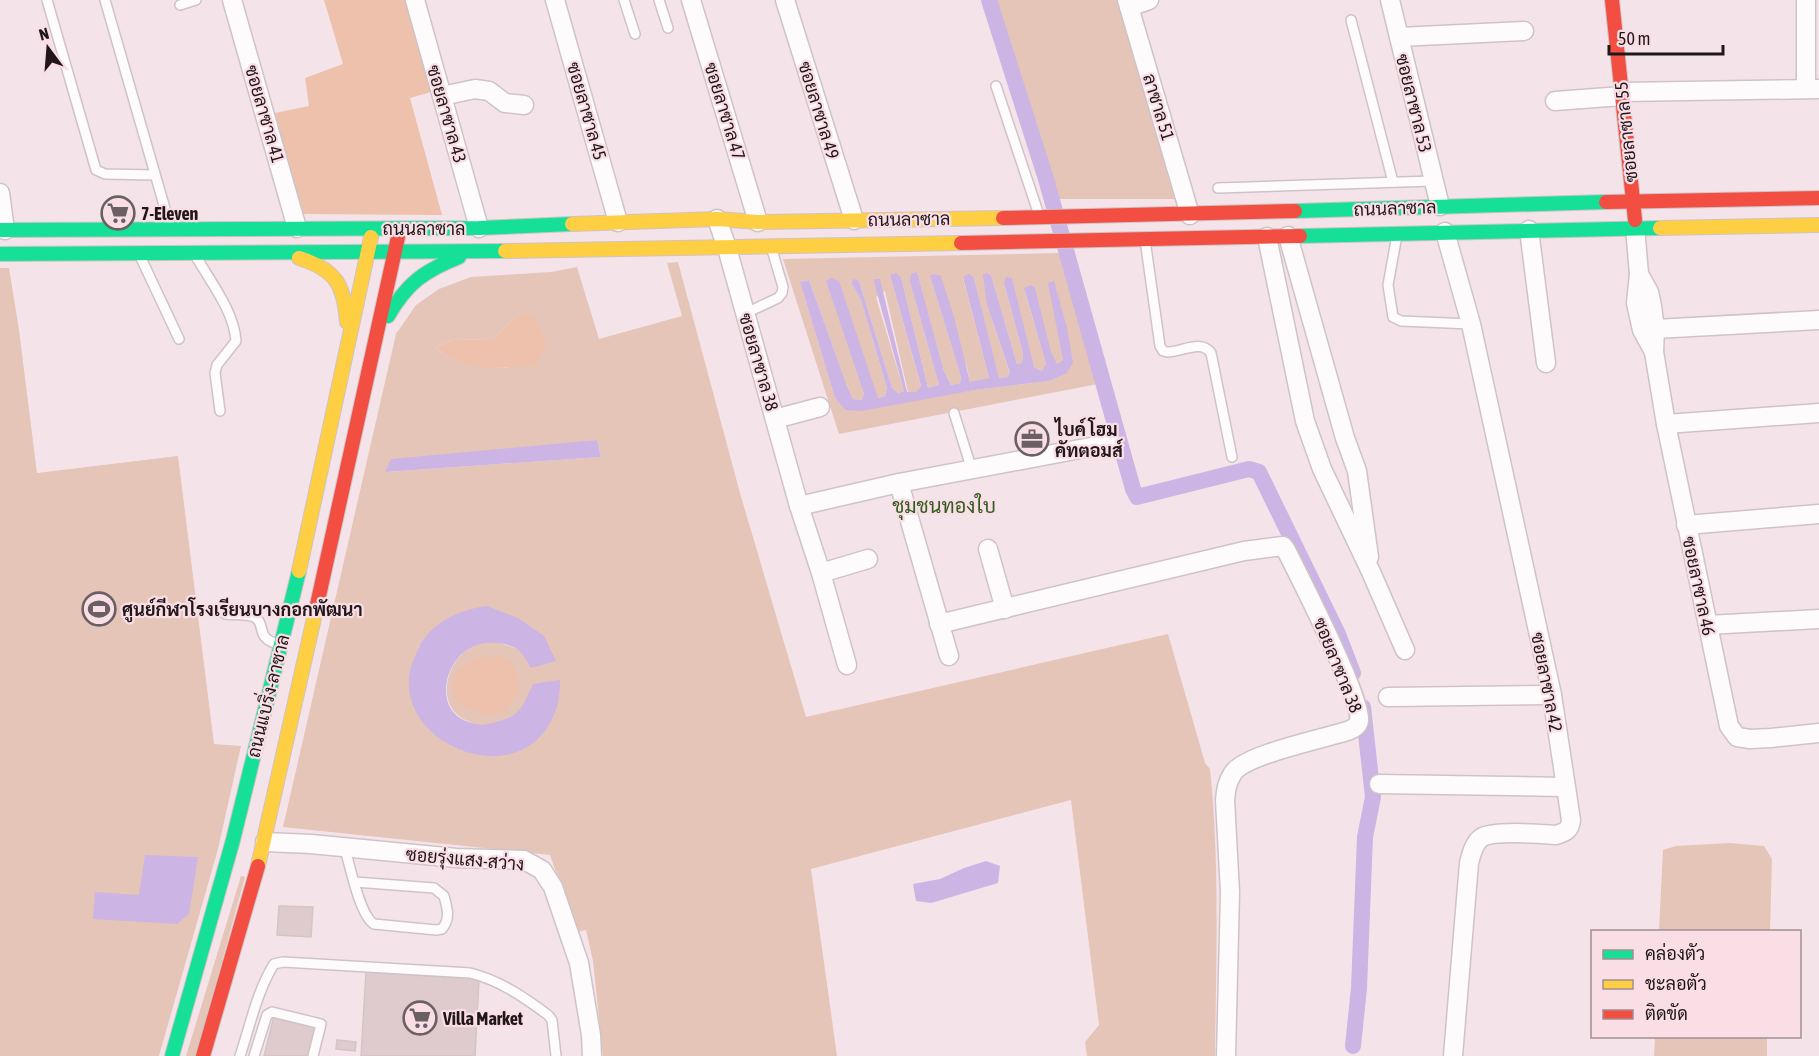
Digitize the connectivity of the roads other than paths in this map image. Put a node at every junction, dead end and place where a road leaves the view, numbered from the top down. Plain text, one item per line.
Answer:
1 (47, 0) edge
2 (105, 0) edge
3 (196, 0) edge
4 (232, 0) edge
5 (415, 0) edge
6 (555, 0) edge
7 (624, 0) edge
8 (659, 0) edge
9 (691, 0) edge
10 (785, 0) edge
11 (1149, 0) edge
12 (1389, 0) edge
13 (1611, 0) edge
14 (1806, 0) edge
15 (1128, 3) edge
16 (180, 5) dead end
17 (1351, 20) dead end
18 (668, 28) dead end
19 (1524, 31) dead end
20 (635, 34) dead end
21 (1399, 37) junction
22 (996, 86) dead end
23 (1813, 89) edge
24 (1622, 94) junction
25 (442, 96) junction
26 (1555, 101) dead end
27 (524, 105) dead end
28 (155, 175) junction
29 (1433, 181) junction
30 (1393, 182) junction
31 (1218, 188) dead end
32 (0, 193) edge
33 (1819, 198) edge
34 (1634, 203) junction
35 (1440, 206) junction
36 (1190, 215) junction
37 (1039, 218) junction
38 (717, 219) junction
39 (854, 220) junction
40 (618, 222) junction
41 (759, 222) junction
42 (638, 223) junction
43 (1819, 225) edge
44 (1635, 227) junction
45 (171, 228) junction
46 (297, 228) junction
47 (373, 228) junction
48 (400, 228) junction
49 (479, 228) junction
50 (2, 230) edge
51 (1529, 230) junction
52 (1445, 232) junction
53 (1397, 233) junction
54 (1288, 236) junction
55 (1267, 237) junction
56 (1145, 240) junction
57 (727, 248) junction
58 (771, 248) junction
59 (641, 250) junction
60 (395, 252) junction
61 (495, 252) junction
62 (193, 253) junction
63 (266, 253) junction
64 (368, 253) junction
65 (0, 254) edge
66 (139, 254) junction
67 (1639, 274) junction
68 (746, 313) junction
69 (1818, 320) edge
70 (1471, 324) junction
71 (1655, 329) junction
72 (179, 339) dead end
73 (1654, 352) junction
74 (373, 355) junction
75 (1322, 358) junction
76 (345, 361) junction
77 (1546, 363) dead end
78 (1294, 366) junction
79 (820, 407) dead end
80 (220, 411) dead end
81 (954, 413) dead end
82 (1819, 413) edge
83 (775, 419) junction
84 (1666, 424) junction
85 (1112, 443) dead end
86 (1232, 457) dead end
87 (972, 470) junction
88 (899, 483) junction
89 (799, 506) junction
90 (1819, 514) edge
91 (1686, 525) junction
92 (988, 549) dead end
93 (868, 559) dead end
94 (1371, 572) junction
95 (821, 573) junction
96 (1005, 609) junction
97 (225, 614) dead end
98 (1819, 619) edge
99 (939, 624) junction
100 (1708, 625) junction
101 (280, 645) junction
102 (1405, 650) dead end
103 (949, 656) dead end
104 (846, 665) dead end
105 (1552, 695) junction
106 (1388, 697) dead end
107 (1819, 733) edge
108 (1378, 784) dead end
109 (1565, 787) junction
110 (265, 842) junction
111 (345, 849) junction
112 (243, 862) junction
113 (355, 882) junction
114 (172, 1056) edge
115 (203, 1056) edge
116 (240, 1056) edge
117 (254, 1056) edge
118 (313, 1056) edge
119 (556, 1056) edge
120 (592, 1056) edge
121 (1226, 1056) edge
122 (1453, 1056) edge

1 - 28 lane
2 - 28 lane
3 - 16 lane
4 - 46 street, ซอยลาซาล 41
5 - 25 street, ซอยลาซาล 43
6 - 40 street, ซอยลาซาล 45
7 - 20 lane
8 - 18 lane
9 - 41 street, ซอยลาซาล 47
10 - 39 street, ซอยลาซาล 49
11 - 15 street
12 - 21 street, ซอยลาซาล 53
13 - 24 street, ซอยลาซาล 55
14 - 23 street
15 - 36 street, ลาซาล 51
17 - 30 lane
19 - 21 street
21 - 29 street, ซอยลาซาล 53
22 - 37 lane
23 - 24 street
24 - 26 street
24 - 34 street, ซอยลาซาล 55
25 - 27 street
25 - 49 street, ซอยลาซาล 43
28 - 45 lane
29 - 30 lane
29 - 35 street, ซอยลาซาล 53
30 - 31 lane
32 - 50 street
33 - 34 street, ถนนลาซาล
34 - 35 street, ถนนลาซาล
34 - 44 street, ซอยลาซาล 55
35 - 36 street, ถนนลาซาล
36 - 37 street, ถนนลาซาล
37 - 39 street, ถนนลาซาล
38 - 41 street, ถนนลาซาล
38 - 42 street, ถนนลาซาล
38 - 57 street, ซอยลาซาล 38
39 - 41 street, ถนนลาซาล
40 - 42 street, ถนนลาซาล
40 - 49 street, ถนนลาซาล
42 - 59 street
43 - 44 street, ถนนลาซาล
44 - 51 street, ถนนลาซาล
44 - 67 street, ซอยลาซาล 46
45 - 46 street, ถนนลาซาล
45 - 50 street, ถนนลาซาล
46 - 47 street, ถนนลาซาล
47 - 48 street, ถนนลาซาล
47 - 64 street, ถนนแบริ่ง-ลาซาล
48 - 49 street, ถนนลาซาล
48 - 60 street, ถนนแบริ่ง-ลาซาล
51 - 52 street, ถนนลาซาล
51 - 77 street
52 - 53 street, ถนนลาซาล
52 - 70 street, ซอยลาซาล 42
53 - 54 street, ถนนลาซาล
53 - 70 lane
54 - 55 street, ถนนลาซาล
54 - 75 street
55 - 56 street, ถนนลาซาล
55 - 78 street
56 - 58 street, ถนนลาซาล
56 - 86 lane
57 - 58 street, ถนนลาซาล
57 - 59 street, ถนนลาซาล
57 - 68 street, ซอยลาซาล 38
58 - 68 lane
59 - 61 street, ถนนลาซาล
60 - 61 street, ถนนลาซาล
60 - 64 street, ถนนลาซาล
60 - 74 street, ถนนแบริ่ง-ลาซาล
61 - 74 street
62 - 63 street, ถนนลาซาล
62 - 66 street, ถนนลาซาล
62 - 80 lane
63 - 64 street, ถนนลาซาล
63 - 76 street
64 - 76 street, ถนนแบริ่ง-ลาซาล
65 - 66 street, ถนนลาซาล
66 - 72 lane
67 - 71 street, ซอยลาซาล 46
67 - 73 street, ซอยลาซาล 46
68 - 83 street, ซอยลาซาล 38
69 - 71 street
70 - 105 street, ซอยลาซาล 42
71 - 73 street, ซอยลาซาล 46
73 - 84 street, ซอยลาซาล 46
74 - 110 street, ถนนแบริ่ง-ลาซาล
75 - 78 street
75 - 94 street
76 - 101 street, ถนนแบริ่ง-ลาซาล
78 - 94 street
79 - 83 street
81 - 87 lane
82 - 84 street
83 - 89 street, ซอยลาซาล 38
84 - 91 street, ซอยลาซาล 46
85 - 87 street
87 - 88 street
88 - 89 street
88 - 99 street
89 - 95 street, ซอยลาซาล 38
90 - 91 street
91 - 100 street, ซอยลาซาล 46
92 - 96 street
93 - 95 street
94 - 102 street
95 - 104 street, ซอยลาซาล 38
96 - 99 street, ซอยลาซาล 38
96 - 121 street, ซอยลาซาล 38
97 - 101 lane
98 - 100 street
99 - 103 street
100 - 107 street, ซอยลาซาล 46
101 - 112 street, ถนนแบริ่ง-ลาซาล
105 - 106 street
105 - 109 street, ซอยลาซาล 42
108 - 109 street
109 - 122 street, ซอยลาซาล 42
110 - 111 street, ซอยรุ่งแสง-สว่าง
110 - 112 street, ถนนแบริ่ง-ลาซาล
111 - 113 lane
111 - 120 street, ซอยรุ่งแสง-สว่าง
112 - 114 street, ถนนแบริ่ง-ลาซาล
112 - 115 street, ถนนแบริ่ง-ลาซาล
113 - 113 lane
116 - 119 lane
117 - 118 lane

